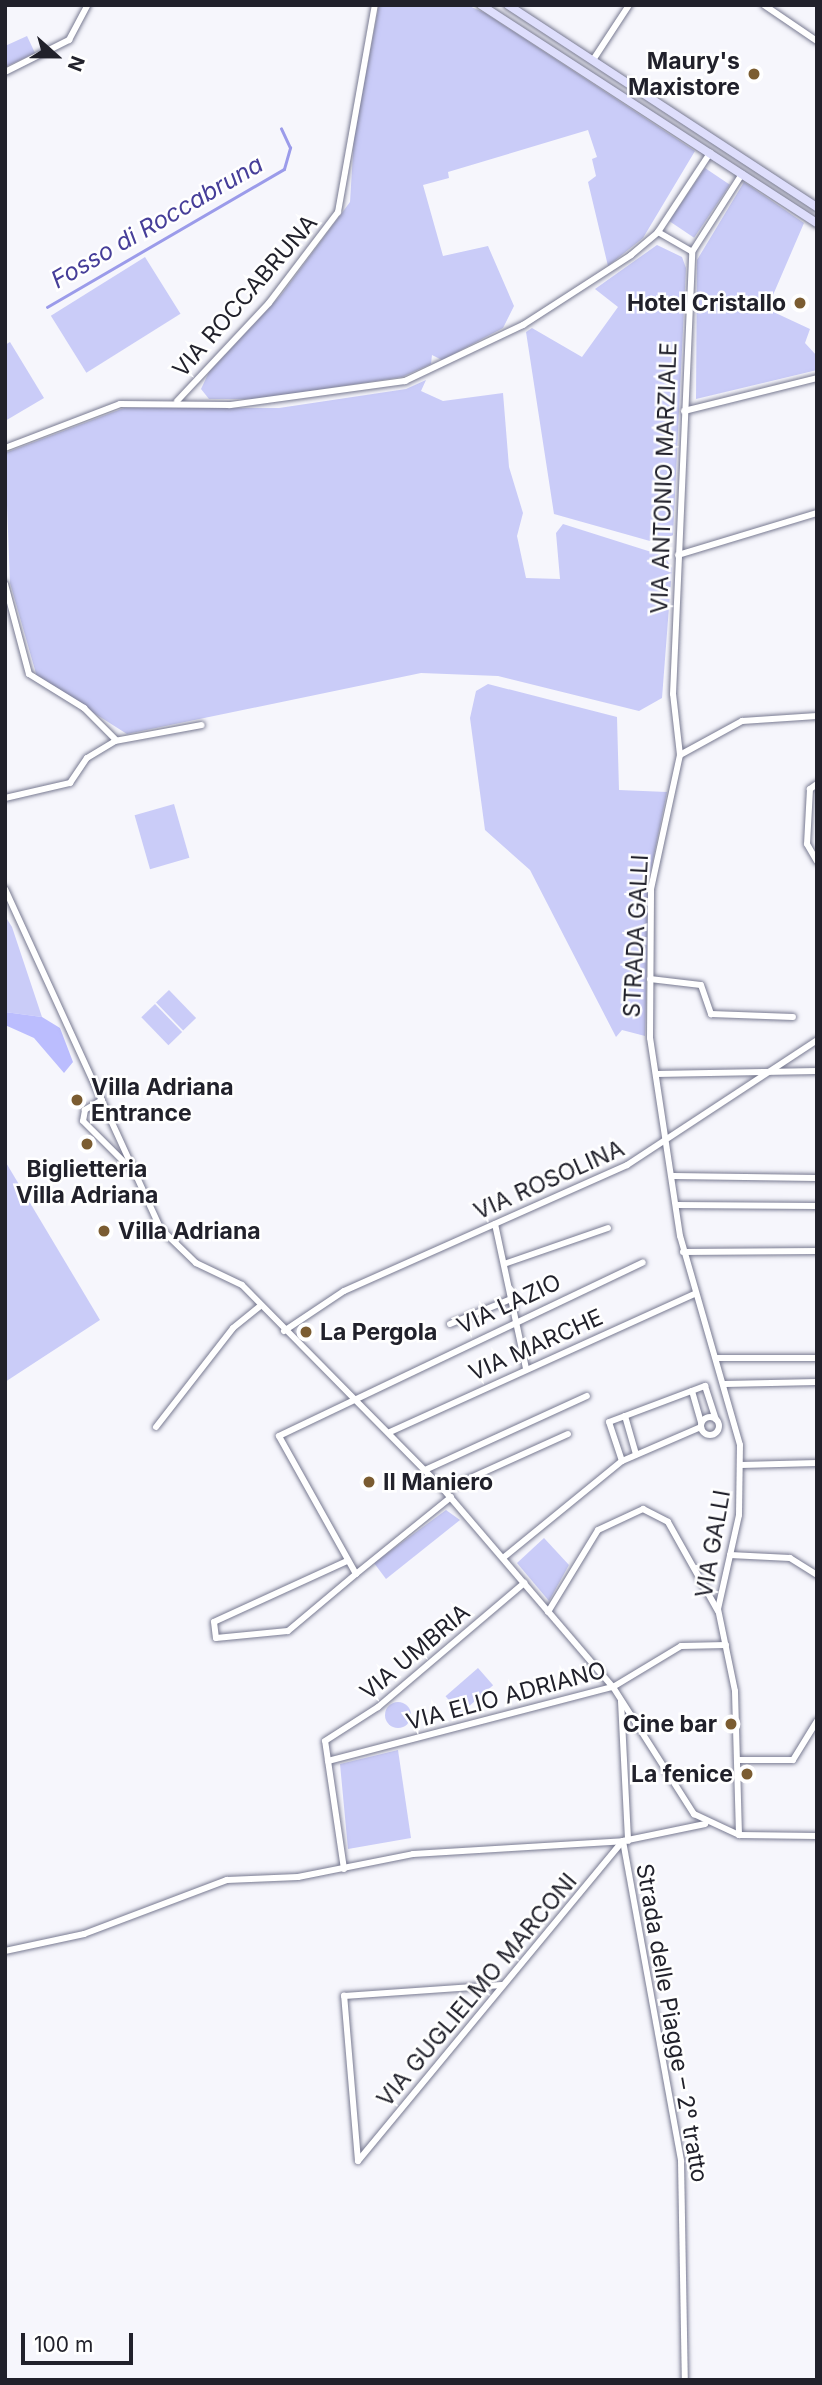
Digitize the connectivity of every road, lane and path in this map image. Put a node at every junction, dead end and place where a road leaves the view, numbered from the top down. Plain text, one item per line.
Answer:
1 (88, 5) edge
2 (376, 5) edge
3 (481, 5) edge
4 (508, 5) edge
5 (629, 5) edge
6 (764, 5) edge
7 (817, 41) edge
8 (593, 60) junction
9 (5, 72) edge
10 (710, 153) junction
11 (742, 174) junction
12 (817, 207) edge
13 (817, 223) edge
14 (658, 232) junction
15 (692, 251) junction
16 (817, 378) edge
17 (177, 401) junction
18 (684, 411) junction
19 (5, 447) edge
20 (817, 513) edge
21 (678, 555) junction
22 (5, 584) edge
23 (817, 716) edge
24 (202, 725) dead end
25 (117, 740) junction
26 (680, 755) junction
27 (817, 784) edge
28 (5, 798) edge
29 (807, 847) junction
30 (817, 848) edge
31 (817, 861) edge
32 (5, 888) edge
33 (650, 979) junction
34 (793, 1017) dead end
35 (817, 1040) edge
36 (770, 1071) junction
37 (817, 1071) edge
38 (656, 1073) junction
39 (102, 1100) junction
40 (119, 1135) junction
41 (669, 1141) junction
42 (107, 1148) junction
43 (134, 1172) junction
44 (673, 1176) junction
45 (817, 1178) edge
46 (676, 1205) junction
47 (817, 1206) edge
48 (495, 1224) junction
49 (608, 1228) dead end
50 (817, 1251) edge
51 (683, 1252) junction
52 (643, 1262) dead end
53 (504, 1264) junction
54 (696, 1293) junction
55 (511, 1299) junction
56 (261, 1305) junction
57 (515, 1321) junction
58 (450, 1324) dead end
59 (284, 1331) junction
60 (717, 1358) junction
61 (817, 1358) edge
62 (526, 1368) junction
63 (817, 1382) edge
64 (725, 1384) junction
65 (692, 1391) junction
66 (352, 1396) junction
67 (587, 1396) dead end
68 (625, 1416) junction
69 (717, 1422) junction
70 (737, 1423) junction
71 (701, 1425) junction
72 (156, 1427) dead end
73 (390, 1432) junction
74 (568, 1434) dead end
75 (636, 1454) junction
76 (622, 1461) junction
77 (817, 1463) edge
78 (741, 1465) junction
79 (425, 1470) junction
80 (444, 1490) junction
81 (451, 1497) junction
82 (730, 1555) junction
83 (503, 1558) junction
84 (346, 1561) junction
85 (356, 1574) junction
86 (817, 1575) edge
87 (524, 1583) junction
88 (718, 1611) junction
89 (548, 1612) junction
90 (726, 1645) junction
91 (614, 1687) junction
92 (621, 1700) junction
93 (817, 1721) edge
94 (737, 1760) junction
95 (328, 1761) junction
96 (705, 1824) junction
97 (739, 1835) junction
98 (817, 1836) edge
99 (625, 1841) junction
100 (344, 1869) junction
101 (5, 1951) edge
102 (502, 1985) junction
103 (685, 2380) edge

1 - 9 street
2 - 17 street, VIA ROCCABRUNA
3 - 10 main road
4 - 8 main road
5 - 8 street
6 - 7 street
8 - 12 main road
10 - 11 main road
10 - 14 street
11 - 13 main road
11 - 15 street
14 - 15 street
14 - 17 street
15 - 18 street, VIA ANTONIO MARZIALE
16 - 18 street
17 - 19 street
18 - 21 street, VIA ANTONIO MARZIALE
20 - 21 street
21 - 26 street, VIA ANTONIO MARZIALE
22 - 25 street
23 - 26 street
24 - 25 street
25 - 28 street
26 - 33 street, STRADA GALLI
27 - 29 street
29 - 30 street
29 - 31 street
32 - 39 street
33 - 34 street
33 - 38 street, STRADA GALLI
35 - 36 street, VIA ROSOLINA
36 - 37 street
36 - 38 street
36 - 41 street, VIA ROSOLINA
38 - 41 street, STRADA GALLI
39 - 40 street
39 - 42 street
40 - 42 street
40 - 43 street
41 - 44 street, VIA GALLI
41 - 48 street, VIA ROSOLINA
42 - 43 street
43 - 56 street
44 - 45 street
44 - 46 street, VIA GALLI
46 - 47 street
46 - 51 street, VIA GALLI
48 - 53 street
48 - 59 street, VIA ROSOLINA
49 - 53 street
50 - 51 street
51 - 54 street, VIA GALLI
52 - 57 street, VIA LAZIO
53 - 55 street
54 - 60 street, VIA GALLI
54 - 62 street, VIA MARCHE
55 - 57 street
55 - 58 street
56 - 59 street
56 - 72 street
57 - 62 street
57 - 66 street, VIA LAZIO
59 - 66 street
60 - 61 street
60 - 64 street, VIA GALLI
62 - 73 street, VIA MARCHE
63 - 64 street
64 - 70 street, VIA GALLI
65 - 68 street
65 - 69 street
65 - 71 street
66 - 73 street
66 - 84 street, VIA LAZIO
67 - 79 street
68 - 75 street
68 - 76 street
69 - 70 street
69 - 71 street
69 - 71 street
70 - 78 street, VIA GALLI
71 - 75 street
73 - 79 street
74 - 80 street
75 - 76 street
76 - 83 street
77 - 78 street
78 - 82 street, VIA GALLI
79 - 80 street
80 - 81 street
81 - 83 street
81 - 85 street
82 - 86 street
82 - 88 street, VIA GALLI
83 - 87 street
84 - 85 street
84 - 85 street
87 - 89 street
87 - 95 street, VIA UMBRIA
88 - 89 street
88 - 90 street, VIA GALLI
89 - 91 street
90 - 91 street, VIA ELIO ADRIANO
90 - 94 street, VIA GALLI
91 - 92 street
91 - 95 street, VIA ELIO ADRIANO
92 - 96 street
92 - 99 street, VIA ELIO ADRIANO
93 - 94 street
94 - 97 street, VIA GALLI
95 - 100 street
96 - 97 street
96 - 99 street
97 - 98 street
99 - 100 street
99 - 102 street, VIA GUGLIELMO MARCONI
99 - 103 street, Strada delle Piagge – 2º tratto
100 - 101 street
102 - 102 street, VIA GUGLIELMO MARCONI

